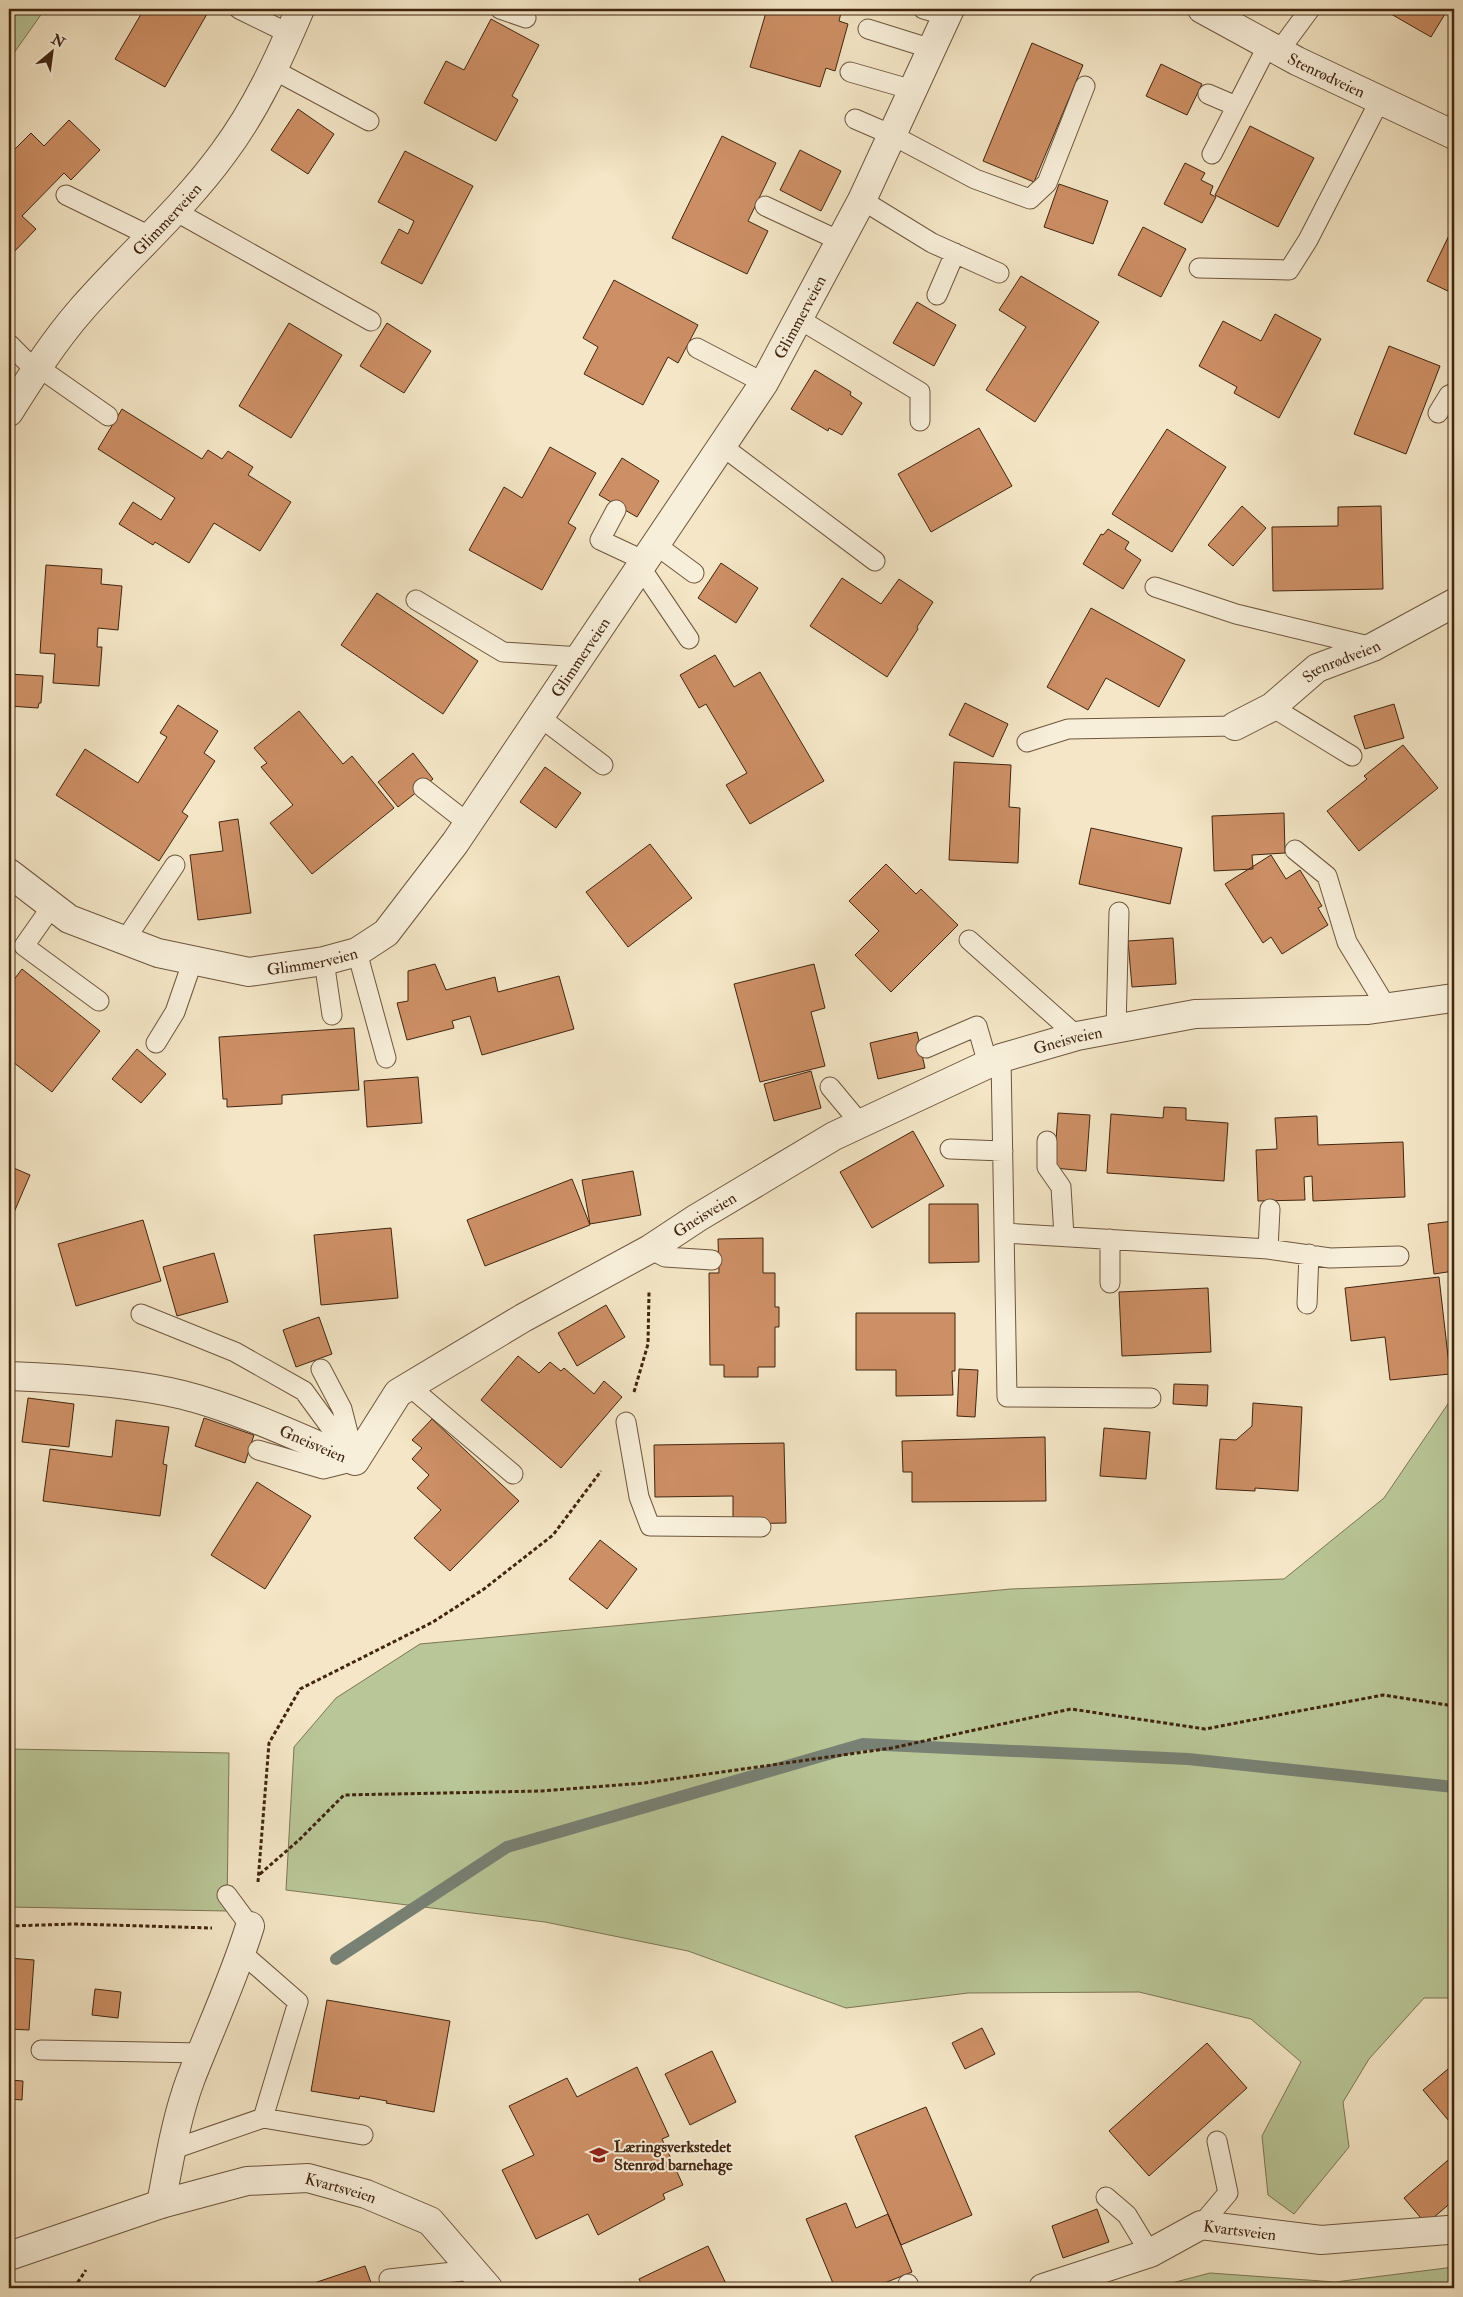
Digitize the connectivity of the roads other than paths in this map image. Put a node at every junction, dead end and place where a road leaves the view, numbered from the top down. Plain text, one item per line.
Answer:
1 (239, 9) edge
2 (300, 9) edge
3 (500, 9) edge
4 (1310, 9) edge
5 (940, 11) edge
6 (1210, 11) edge
7 (526, 18) dead end
8 (868, 29) dead end
9 (290, 34) junction
10 (1273, 48) junction
11 (932, 49) junction
12 (274, 70) junction
13 (850, 72) dead end
14 (1085, 86) dead end
15 (913, 90) junction
16 (1208, 94) dead end
17 (1380, 100) junction
18 (1236, 106) junction
19 (855, 119) dead end
20 (369, 121) dead end
21 (892, 135) junction
22 (1454, 135) edge
23 (1212, 154) dead end
24 (66, 195) dead end
25 (862, 200) junction
26 (765, 206) dead end
27 (175, 211) junction
28 (152, 237) junction
29 (840, 242) junction
30 (955, 254) junction
31 (1199, 268) dead end
32 (999, 273) dead end
33 (937, 295) dead end
34 (799, 318) junction
35 (371, 321) dead end
36 (9, 344) edge
37 (697, 348) dead end
38 (36, 368) junction
39 (764, 384) junction
40 (1454, 393) edge
41 (9, 412) edge
42 (1438, 413) dead end
43 (108, 416) dead end
44 (920, 421) dead end
45 (722, 446) junction
46 (616, 510) dead end
47 (647, 558) junction
48 (875, 561) dead end
49 (694, 573) dead end
50 (1155, 587) dead end
51 (416, 600) dead end
52 (1454, 603) edge
53 (689, 639) dead end
54 (1373, 647) junction
55 (581, 657) junction
56 (1272, 707) junction
57 (541, 718) junction
58 (1235, 726) joint
59 (1027, 742) dead end
60 (1352, 756) dead end
61 (603, 765) dead end
62 (423, 788) dead end
63 (469, 824) junction
64 (1295, 850) dead end
65 (175, 865) dead end
66 (10, 877) edge
67 (52, 906) junction
68 (1119, 912) dead end
69 (124, 940) junction
70 (969, 940) dead end
71 (357, 952) junction
72 (193, 960) junction
73 (324, 961) junction
74 (1454, 999) edge
75 (99, 1001) dead end
76 (1388, 1008) junction
77 (332, 1015) dead end
78 (1116, 1028) junction
79 (1076, 1036) junction
80 (156, 1043) dead end
81 (926, 1048) dead end
82 (386, 1058) dead end
83 (994, 1061) junction
84 (830, 1087) dead end
85 (860, 1123) junction
86 (1047, 1141) dead end
87 (950, 1149) dead end
88 (1003, 1151) junction
89 (1270, 1209) dead end
90 (1004, 1233) junction
91 (1064, 1236) junction
92 (1110, 1239) junction
93 (650, 1249) junction
94 (1268, 1249) junction
95 (1310, 1254) junction
96 (1399, 1256) dead end
97 (712, 1260) dead end
98 (1110, 1283) dead end
99 (1307, 1304) dead end
100 (141, 1314) dead end
101 (321, 1369) dead end
102 (9, 1376) edge
103 (409, 1386) junction
104 (1151, 1398) dead end
105 (626, 1422) road end
106 (258, 1450) dead end
107 (354, 1461) junction
108 (513, 1474) dead end
109 (762, 1527) dead end
110 (227, 1896) dead end
111 (250, 1926) joint
112 (242, 1954) junction
113 (41, 2050) dead end
114 (202, 2052) junction
115 (263, 2118) junction
116 (363, 2135) dead end
117 (1217, 2141) dead end
118 (171, 2150) junction
119 (1106, 2197) dead end
120 (161, 2204) junction
121 (1201, 2225) junction
122 (1448, 2230) dead end
123 (1150, 2253) junction
124 (9, 2256) edge
125 (389, 2279) dead end
126 (480, 2279) edge
127 (1043, 2288) edge

1 - 9 lane
2 - 9 street, Glimmerveien
3 - 7 lane
4 - 10 lane
5 - 11 street, Glimmerveien
6 - 10 street, Stenrødveien
8 - 11 lane
9 - 12 street, Glimmerveien
10 - 17 street, Stenrødveien
10 - 18 lane
11 - 15 street, Glimmerveien
12 - 20 lane
12 - 27 street, Glimmerveien
13 - 15 lane
14 - 21 lane
15 - 21 street, Glimmerveien
16 - 18 lane
17 - 22 street, Stenrødveien
17 - 31 lane
18 - 23 lane
19 - 21 lane
21 - 25 street, Glimmerveien
24 - 28 lane
25 - 29 street, Glimmerveien
25 - 30 lane
26 - 29 lane
27 - 28 street, Glimmerveien
27 - 35 lane
28 - 38 street, Glimmerveien
29 - 34 street, Glimmerveien
30 - 32 lane
30 - 33 lane
34 - 39 street, Glimmerveien
34 - 44 lane
36 - 38 lane
37 - 39 lane
38 - 41 street, Glimmerveien
38 - 43 lane
39 - 45 street, Glimmerveien
40 - 42 lane
45 - 47 street, Glimmerveien
45 - 48 lane
46 - 47 lane
47 - 49 lane
47 - 53 lane
47 - 55 street, Glimmerveien
50 - 54 lane
51 - 55 lane
52 - 54 street, Stenrødveien
54 - 56 street, Stenrødveien
55 - 57 street, Glimmerveien
56 - 58 street, Stenrødveien
56 - 60 lane
57 - 61 lane
57 - 63 street, Glimmerveien
58 - 59 lane
62 - 63 lane
63 - 71 street, Glimmerveien
64 - 76 lane
65 - 69 lane
66 - 67 street, Glimmerveien
67 - 69 street, Glimmerveien
67 - 75 lane
68 - 78 lane
69 - 72 street, Glimmerveien
70 - 79 lane
71 - 73 street, Glimmerveien
71 - 82 lane
72 - 73 street, Glimmerveien
72 - 80 lane
73 - 77 lane
74 - 76 street, Gneisveien
76 - 78 street, Gneisveien
78 - 79 street, Gneisveien
79 - 83 street, Gneisveien
81 - 83 lane
83 - 85 street, Gneisveien
83 - 88 lane
84 - 85 lane
85 - 93 street, Gneisveien
86 - 91 lane
87 - 88 lane
88 - 90 lane
89 - 94 lane
90 - 91 lane
90 - 104 lane
91 - 92 lane
92 - 94 lane
92 - 98 lane
93 - 97 lane
93 - 103 street, Gneisveien
94 - 95 lane
95 - 96 lane
95 - 99 lane
100 - 107 lane
101 - 107 lane
102 - 107 street, Gneisveien
103 - 107 street, Gneisveien
103 - 108 lane
105 - 109 lane
106 - 107 lane
110 - 111 lane
111 - 112 street
112 - 114 street
112 - 115 lane
113 - 114 lane
114 - 118 street
115 - 116 lane
115 - 118 lane
117 - 121 lane
118 - 120 street
119 - 123 lane
120 - 124 street, Kvartsveien
120 - 126 street, Kvartsveien
121 - 122 street, Kvartsveien
121 - 123 street, Kvartsveien
123 - 127 street, Kvartsveien
125 - 126 lane

